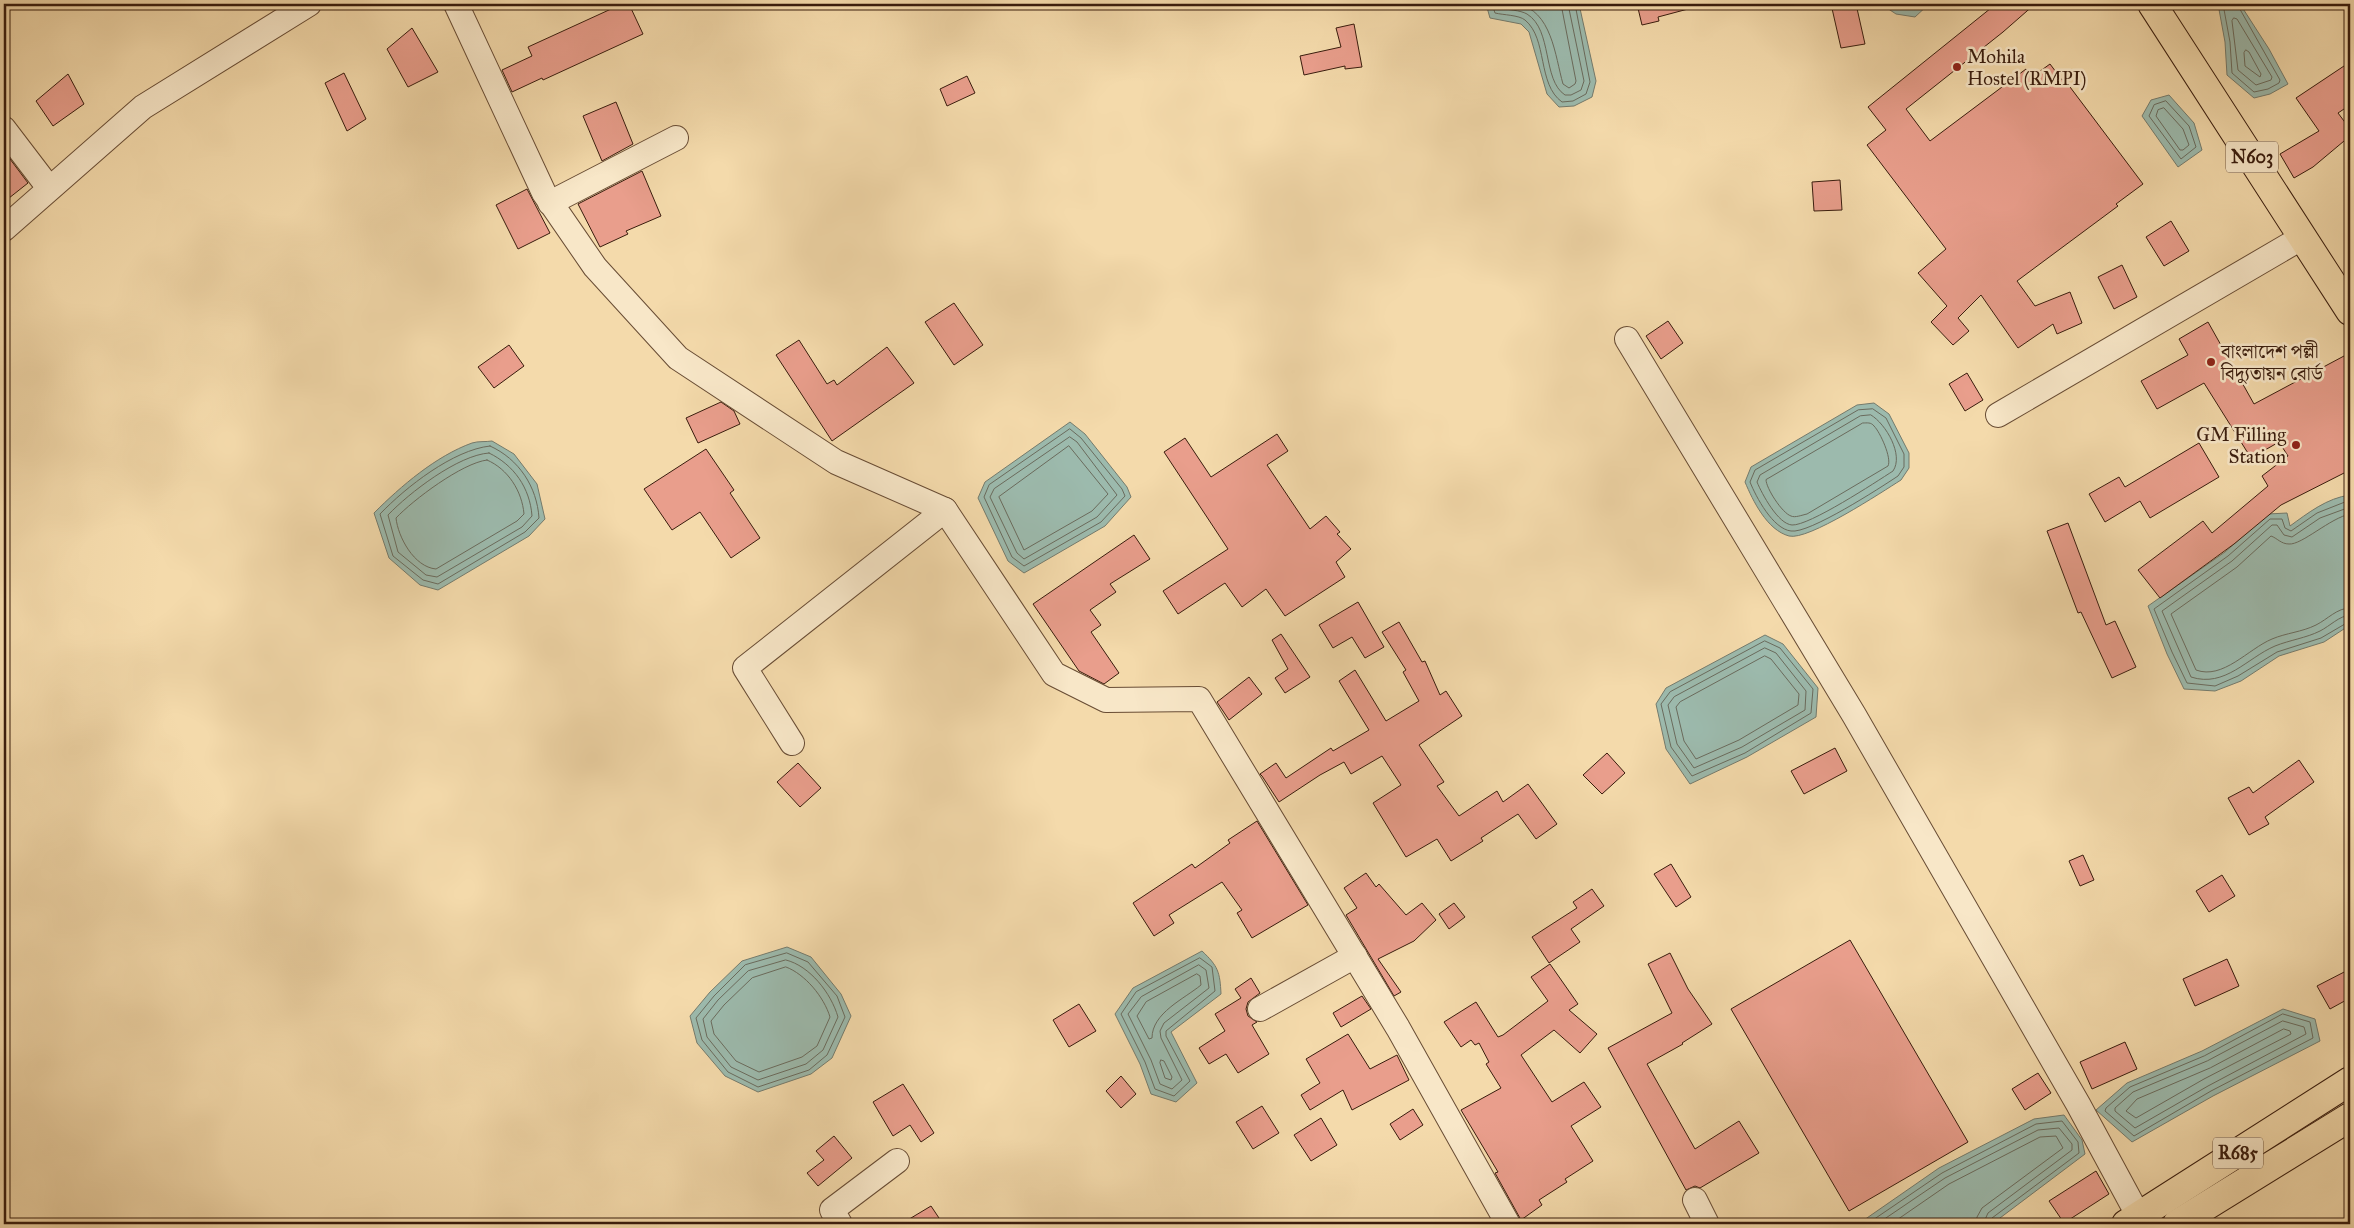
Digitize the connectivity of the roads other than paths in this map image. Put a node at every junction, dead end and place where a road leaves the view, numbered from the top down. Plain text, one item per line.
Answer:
1 (309, 4) edge
2 (456, 4) edge
3 (2152, 4) edge
4 (4, 129) edge
5 (676, 138) dead end
6 (50, 188) junction
7 (550, 203) junction
8 (4, 229) edge
9 (2303, 236) junction
10 (2350, 311) edge
11 (1627, 339) dead end
12 (1998, 415) dead end
13 (945, 510) junction
14 (792, 743) dead end
15 (1354, 956) junction
16 (1260, 1009) dead end
17 (2350, 1081) edge
18 (2350, 1117) edge
19 (897, 1161) dead end
20 (1695, 1200) dead end
21 (2132, 1220) edge
22 (840, 1224) edge
23 (1508, 1224) edge
24 (1707, 1224) edge
25 (2177, 1224) edge

1 - 6 street
2 - 7 street
3 - 9 main road, N603
4 - 6 street
5 - 7 street
6 - 8 street
7 - 13 street
9 - 10 main road, N603
9 - 12 street
11 - 21 street
13 - 14 street
13 - 15 street
15 - 16 street
15 - 23 street
17 - 21 main road, R685
18 - 25 main road, R685
19 - 22 street
20 - 24 street

